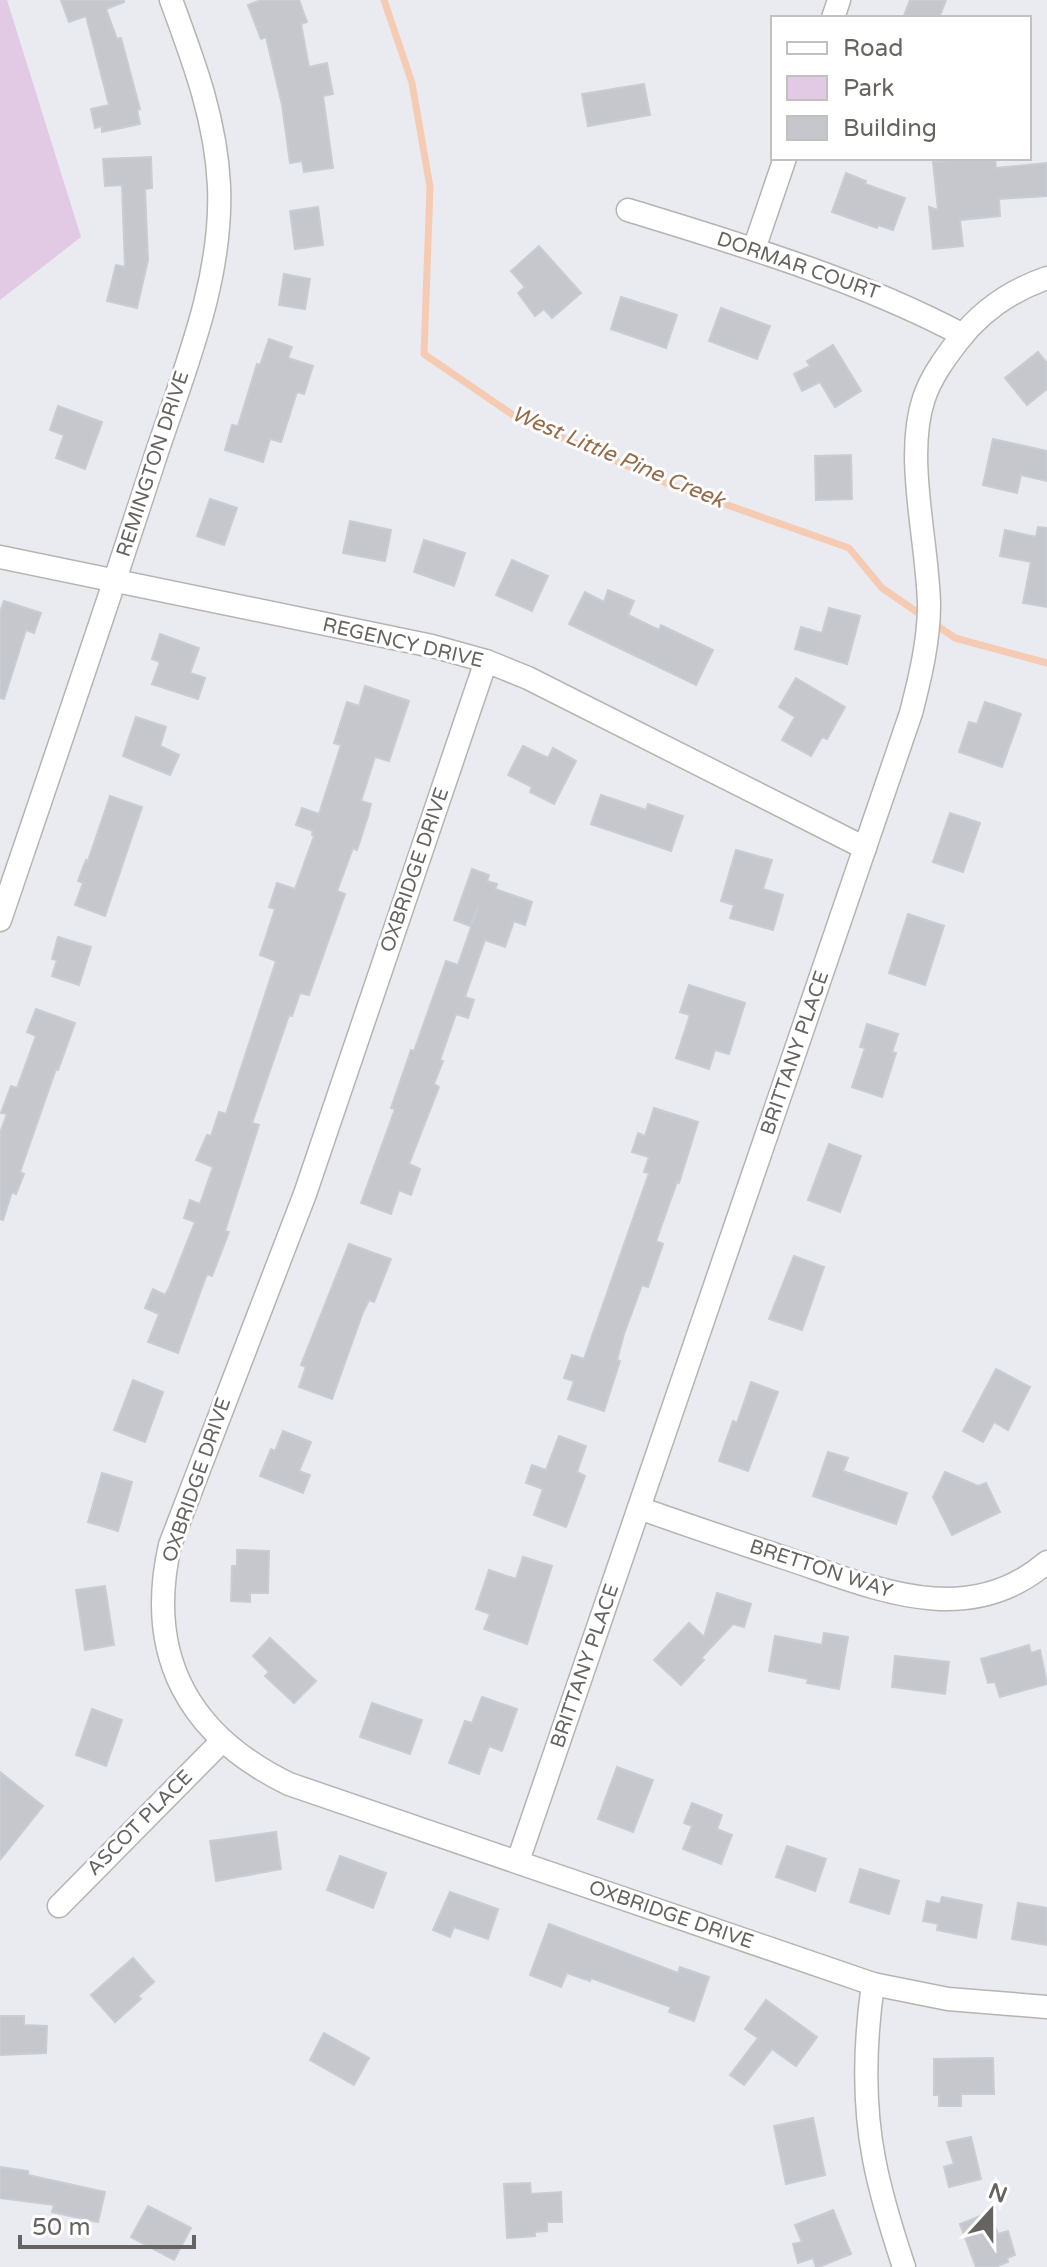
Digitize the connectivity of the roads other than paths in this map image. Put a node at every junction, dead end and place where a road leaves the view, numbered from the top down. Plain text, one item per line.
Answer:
1 (171, 0) edge
2 (784, 160) edge
3 (628, 210) dead end
4 (754, 249) junction
5 (1047, 278) edge
6 (963, 335) junction
7 (0, 557) edge
8 (115, 581) junction
9 (486, 661) junction
10 (865, 848) junction
11 (0, 920) edge
12 (639, 1508) junction
13 (1047, 1562) edge
14 (222, 1741) junction
15 (518, 1861) junction
16 (59, 1906) dead end
17 (873, 1984) junction
18 (1047, 2007) edge
19 (904, 2267) edge

1 - 8 street, REMINGTON DRIVE
2 - 4 street
3 - 4 street, DORMAR COURT
4 - 6 street, DORMAR COURT
5 - 6 street, BRITTANY PLACE
6 - 10 street, BRITTANY PLACE
7 - 8 street, REGENCY DRIVE
8 - 9 street, REGENCY DRIVE
8 - 11 street, REMINGTON DRIVE
9 - 10 street, REGENCY DRIVE
9 - 14 street, OXBRIDGE DRIVE
10 - 12 street, BRITTANY PLACE
12 - 13 street, BRETTON WAY
12 - 15 street, BRITTANY PLACE
14 - 15 street, OXBRIDGE DRIVE
14 - 16 street, ASCOT PLACE
15 - 17 street, OXBRIDGE DRIVE
17 - 18 street, OXBRIDGE DRIVE
17 - 19 street

